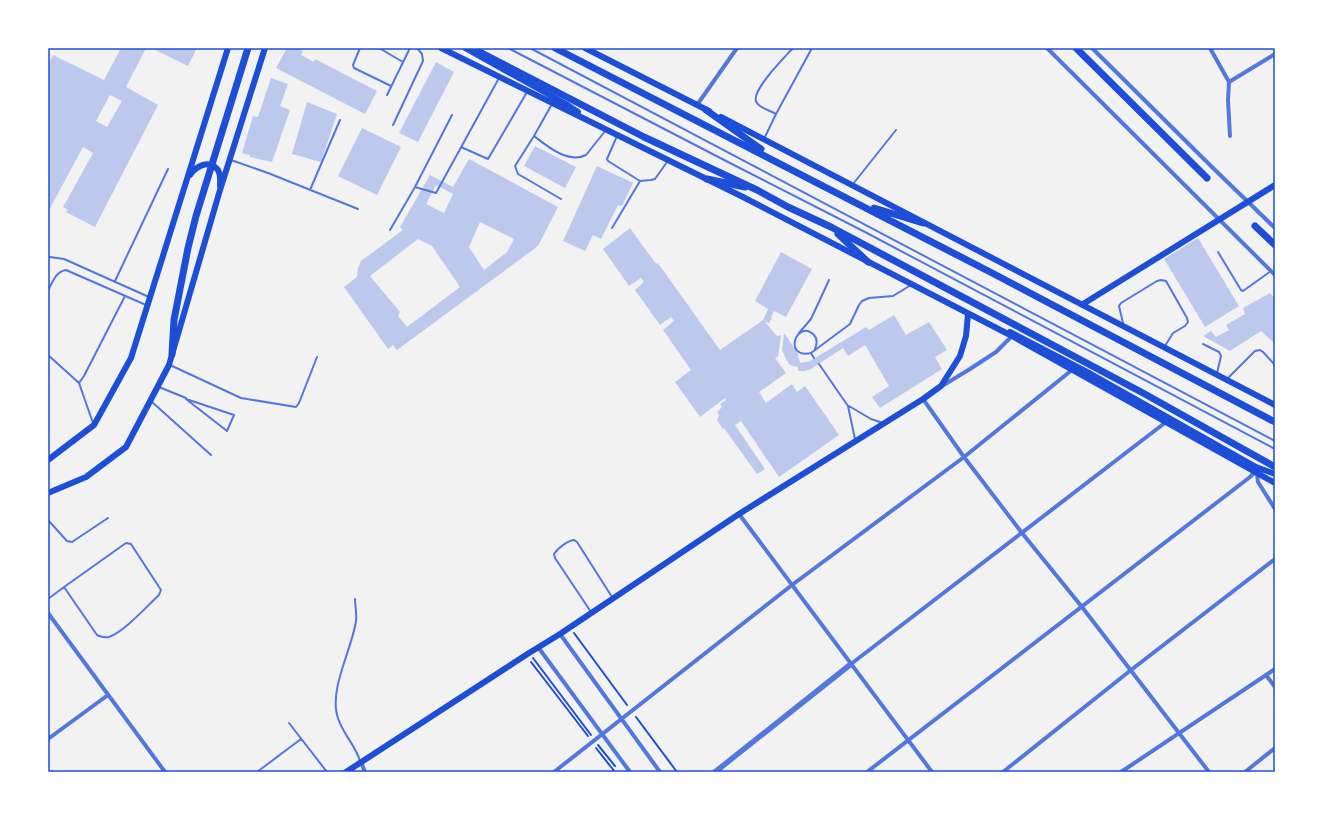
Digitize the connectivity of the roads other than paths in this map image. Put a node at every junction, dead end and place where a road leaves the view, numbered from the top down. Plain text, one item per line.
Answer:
1 (228, 48) edge
2 (248, 48) edge
3 (265, 48) edge
4 (360, 48) edge
5 (379, 48) edge
6 (410, 48) edge
7 (417, 48) edge
8 (441, 48) edge
9 (465, 48) edge
10 (472, 48) edge
11 (508, 48) edge
12 (530, 48) edge
13 (555, 48) edge
14 (585, 48) edge
15 (737, 48) edge
16 (793, 48) edge
17 (812, 48) edge
18 (1047, 48) edge
19 (1076, 48) edge
20 (1092, 48) edge
21 (1210, 48) edge
22 (1275, 54) edge
23 (403, 62) junction
24 (499, 77) junction
25 (1229, 82) junction
26 (391, 86) junction
27 (528, 91) junction
28 (387, 95) dead end
29 (552, 103) junction
30 (697, 105) junction
31 (706, 110) junction
32 (776, 114) junction
33 (452, 115) dead end
34 (340, 120) dead end
35 (393, 125) dead end
36 (600, 126) junction
37 (606, 130) junction
38 (896, 130) dead end
39 (618, 135) junction
40 (534, 136) junction
41 (1230, 136) dead end
42 (764, 140) junction
43 (461, 147) junction
44 (231, 160) junction
45 (668, 160) junction
46 (778, 163) junction
47 (168, 169) dead end
48 (1207, 178) dead end
49 (707, 179) junction
50 (640, 181) junction
51 (852, 185) junction
52 (1275, 185) edge
53 (415, 186) junction
54 (184, 190) junction
55 (220, 190) junction
56 (310, 190) junction
57 (757, 190) junction
58 (561, 199) dead end
59 (1248, 202) junction
60 (857, 203) junction
61 (358, 209) dead end
62 (1220, 220) junction
63 (923, 223) junction
64 (1255, 226) dead end
65 (831, 227) junction
66 (612, 228) dead end
67 (1275, 228) edge
68 (390, 230) dead end
69 (1275, 245) edge
70 (1218, 252) dead end
71 (48, 258) edge
72 (868, 262) junction
73 (1271, 271) junction
74 (1275, 275) edge
75 (829, 280) dead end
76 (114, 281) junction
77 (912, 284) junction
78 (48, 291) edge
79 (125, 296) junction
80 (150, 297) junction
81 (1083, 304) junction
82 (147, 305) junction
83 (968, 314) junction
84 (1124, 326) junction
85 (798, 334) junction
86 (1012, 336) junction
87 (1203, 344) dead end
88 (1164, 347) junction
89 (815, 349) junction
90 (811, 353) junction
91 (172, 354) junction
92 (48, 355) edge
93 (317, 358) dead end
94 (814, 358) dead end
95 (819, 364) dead end
96 (169, 365) junction
97 (1275, 365) edge
98 (1072, 370) junction
99 (1217, 375) junction
100 (1226, 380) junction
101 (79, 383) junction
102 (941, 386) junction
103 (158, 387) junction
104 (186, 398) junction
105 (923, 399) junction
106 (151, 401) junction
107 (1275, 405) edge
108 (848, 406) junction
109 (1166, 422) junction
110 (1275, 422) edge
111 (94, 424) junction
112 (884, 424) junction
113 (855, 441) junction
114 (1275, 441) edge
115 (1275, 449) edge
116 (211, 455) dead end
117 (964, 457) junction
118 (48, 460) edge
119 (1275, 466) edge
120 (1256, 472) junction
121 (1275, 474) edge
122 (1275, 483) edge
123 (48, 493) edge
124 (1275, 509) edge
125 (739, 514) junction
126 (108, 518) dead end
127 (48, 520) edge
128 (1022, 533) junction
129 (1275, 560) edge
130 (792, 585) junction
131 (64, 586) junction
132 (613, 598) junction
133 (48, 599) edge
134 (355, 599) dead end
135 (1082, 607) junction
136 (592, 612) junction
137 (48, 614) edge
138 (560, 634) junction
139 (538, 647) junction
140 (851, 664) junction
141 (1275, 669) edge
142 (1131, 670) junction
143 (1266, 675) junction
144 (1275, 687) edge
145 (108, 695) junction
146 (622, 718) junction
147 (289, 723) dead end
148 (1178, 733) junction
149 (601, 734) junction
150 (48, 739) edge
151 (301, 739) junction
152 (908, 740) junction
153 (1275, 748) edge
154 (361, 762) junction
155 (165, 772) edge
156 (258, 772) edge
157 (327, 772) edge
158 (346, 772) edge
159 (365, 772) edge
160 (554, 772) edge
161 (630, 772) edge
162 (660, 772) edge
163 (715, 772) edge
164 (867, 772) edge
165 (932, 772) edge
166 (1003, 772) edge
167 (1121, 772) edge
168 (1208, 772) edge
169 (1245, 772) edge

1 - 54 main road
2 - 91 highway
3 - 44 main road
4 - 26 lane
5 - 23 lane
6 - 23 lane
7 - 35 lane
8 - 24 main road
9 - 36 main road
10 - 57 highway
11 - 115 lane
12 - 114 lane
13 - 46 highway
14 - 30 main road
15 - 30 street
16 - 32 lane
17 - 32 lane
18 - 62 street
19 - 48 highway
20 - 59 street
21 - 25 street
22 - 25 street
23 - 26 lane
24 - 27 main road
24 - 43 lane
25 - 41 street
26 - 28 lane
27 - 29 main road
27 - 43 lane
29 - 36 main road
29 - 40 lane
30 - 31 main road
31 - 42 main road
31 - 46 highway
32 - 42 lane
33 - 53 lane
34 - 56 lane
36 - 37 main road
37 - 39 main road
37 - 40 lane
38 - 51 lane
39 - 45 main road
39 - 50 lane
40 - 58 lane
42 - 51 main road
43 - 53 lane
44 - 55 main road
44 - 56 lane
45 - 49 main road
45 - 50 lane
46 - 60 highway
47 - 76 lane
49 - 57 highway
49 - 72 main road
50 - 66 lane
51 - 63 main road
52 - 59 main road
53 - 68 lane
54 - 55 main road
54 - 80 main road
55 - 91 main road
56 - 61 lane
57 - 65 highway
59 - 62 main road
59 - 67 street
60 - 63 highway
60 - 110 highway
62 - 73 street
62 - 81 main road
63 - 81 main road
64 - 69 highway
65 - 72 highway
65 - 119 highway
70 - 73 lane
71 - 76 lane
72 - 77 main road
73 - 74 street
75 - 85 lane
76 - 80 lane
77 - 83 main road
77 - 89 lane
78 - 79 lane
79 - 82 lane
79 - 101 lane
80 - 82 main road
81 - 84 main road
82 - 111 main road
83 - 86 main road
83 - 102 main road
83 - 121 main road
84 - 88 main road
84 - 88 lane
85 - 89 lane
85 - 90 lane
86 - 98 main road
86 - 102 street
87 - 99 lane
88 - 99 main road
89 - 90 lane
90 - 94 lane
91 - 96 main road
92 - 101 lane
93 - 96 lane
95 - 108 lane
96 - 103 main road
97 - 100 lane
98 - 109 main road
98 - 117 street
99 - 100 main road
100 - 107 main road
101 - 111 lane
102 - 105 main road
103 - 104 lane
103 - 106 main road
104 - 104 lane
105 - 112 main road
105 - 117 street
106 - 116 lane
106 - 123 main road
108 - 112 lane
108 - 113 lane
109 - 120 main road
109 - 128 street
111 - 118 main road
112 - 113 main road
113 - 125 main road
117 - 128 street
117 - 130 street
120 - 122 main road
120 - 124 street
120 - 135 street
125 - 130 street
125 - 132 main road
126 - 127 lane
128 - 135 street
128 - 140 street
129 - 142 street
130 - 140 street
130 - 146 street
131 - 131 lane
131 - 133 lane
132 - 136 main road
132 - 136 lane
134 - 154 lane
135 - 142 street
135 - 152 street
136 - 138 main road
137 - 145 street
138 - 139 main road
138 - 146 street
139 - 149 street
139 - 154 main road
140 - 152 street
140 - 163 street
141 - 143 street
142 - 148 street
142 - 166 street
143 - 144 street
143 - 148 street
145 - 150 street
145 - 155 street
146 - 149 street
146 - 162 street
147 - 151 lane
148 - 167 street
148 - 168 street
149 - 160 street
149 - 161 street
151 - 156 lane
151 - 157 lane
152 - 164 street
152 - 165 street
153 - 169 street
154 - 158 main road
154 - 159 street

